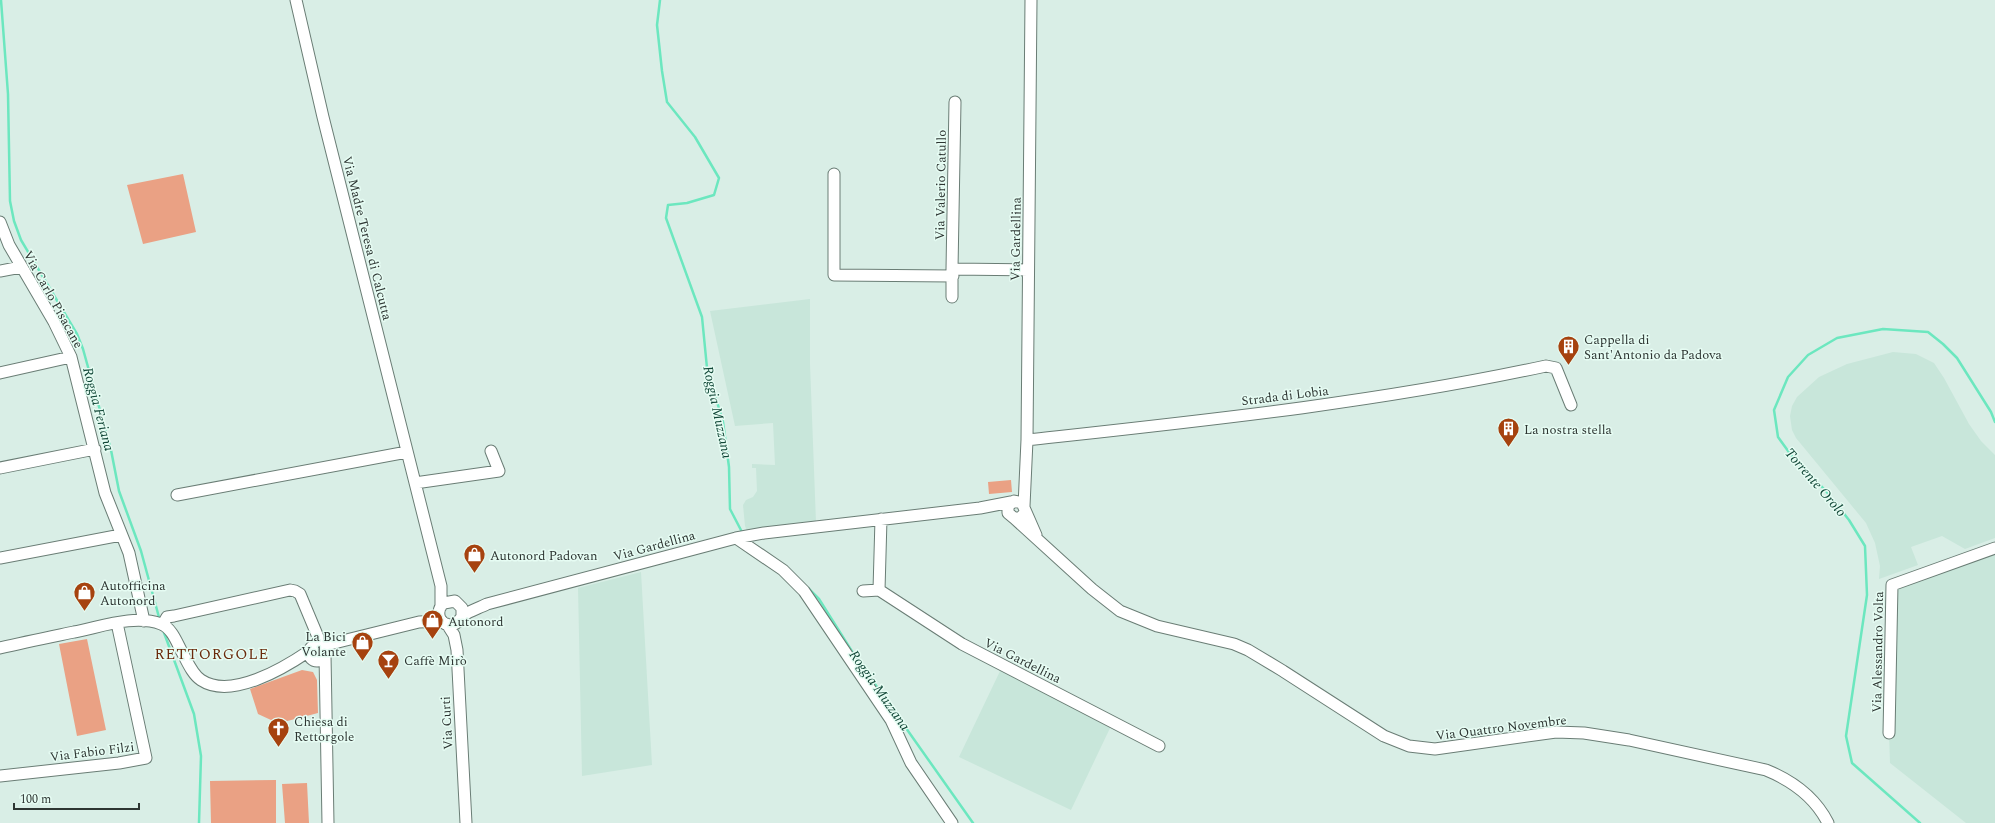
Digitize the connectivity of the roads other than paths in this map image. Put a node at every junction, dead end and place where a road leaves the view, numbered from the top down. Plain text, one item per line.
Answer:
1 (296, 0) edge
2 (1031, 0) edge
3 (955, 102) dead end
4 (834, 174) dead end
5 (0, 222) edge
6 (21, 267) junction
7 (1028, 270) junction
8 (0, 271) edge
9 (952, 272) junction
10 (952, 297) dead end
11 (71, 357) junction
12 (0, 373) edge
13 (1571, 405) dead end
14 (1027, 440) junction
15 (95, 449) junction
16 (491, 451) dead end
17 (407, 452) junction
18 (0, 468) edge
19 (415, 483) junction
20 (177, 495) dead end
21 (1019, 505) junction
22 (980, 508) junction
23 (1013, 518) junction
24 (881, 519) junction
25 (121, 535) junction
26 (740, 538) junction
27 (1041, 544) junction
28 (1995, 548) edge
29 (0, 558) edge
30 (441, 586) junction
31 (879, 590) junction
32 (863, 591) dead end
33 (456, 602) junction
34 (486, 604) junction
35 (440, 606) junction
36 (462, 616) junction
37 (147, 621) junction
38 (419, 622) junction
39 (117, 623) junction
40 (444, 623) junction
41 (162, 624) junction
42 (0, 648) edge
43 (318, 653) junction
44 (1889, 733) dead end
45 (1159, 746) dead end
46 (0, 776) edge
47 (328, 823) edge
48 (466, 823) edge
49 (952, 823) edge
50 (1828, 823) edge

1 - 17 street, Via Madre Teresa di Calcutta
2 - 7 street, Via Gardellina
3 - 9 street, Via Valerio Catullo
4 - 9 street
5 - 6 street, Via Carlo Pisacane
6 - 8 street
6 - 11 street, Via Carlo Pisacane
7 - 9 street
7 - 14 street, Via Gardellina
9 - 10 street, Via Valerio Catullo
11 - 12 street
11 - 15 street, Via Carlo Pisacane
13 - 14 street, Strada di Lobia
14 - 21 street, Via Gardellina
15 - 18 street
15 - 25 street, Via Carlo Pisacane
16 - 19 street
17 - 19 street, Via Madre Teresa di Calcutta
17 - 20 street
19 - 30 street, Via Madre Teresa di Calcutta
21 - 22 street, Via Gardellina
21 - 23 street
21 - 23 street
21 - 27 street, Via Quattro Novembre
22 - 23 street, Via Gardellina
22 - 24 street, Via Gardellina
23 - 27 street, Via Quattro Novembre
24 - 26 street, Via Gardellina
24 - 31 street
25 - 29 street
25 - 37 street, Via Carlo Pisacane
26 - 34 street, Via Gardellina
26 - 49 street
27 - 50 street, Via Quattro Novembre
28 - 44 street, Via Alessandro Volta
30 - 33 street, Via Madre Teresa di Calcutta
30 - 35 street, Via Madre Teresa di Calcutta
31 - 32 street
31 - 45 street, Via Gardellina
33 - 34 street, Via Gardellina
33 - 35 street, Via Gardellina
33 - 36 street
34 - 36 street, Via Gardellina
35 - 38 street, Via Gardellina
35 - 40 street
36 - 40 street, Via Gardellina
37 - 39 street
37 - 41 street
38 - 40 street, Via Gardellina
38 - 43 street, Via Gardellina
39 - 42 street
39 - 46 street, Via Fabio Filzi
40 - 48 street, Via Curti
41 - 43 street, Via Gardellina
41 - 43 street
43 - 47 street

